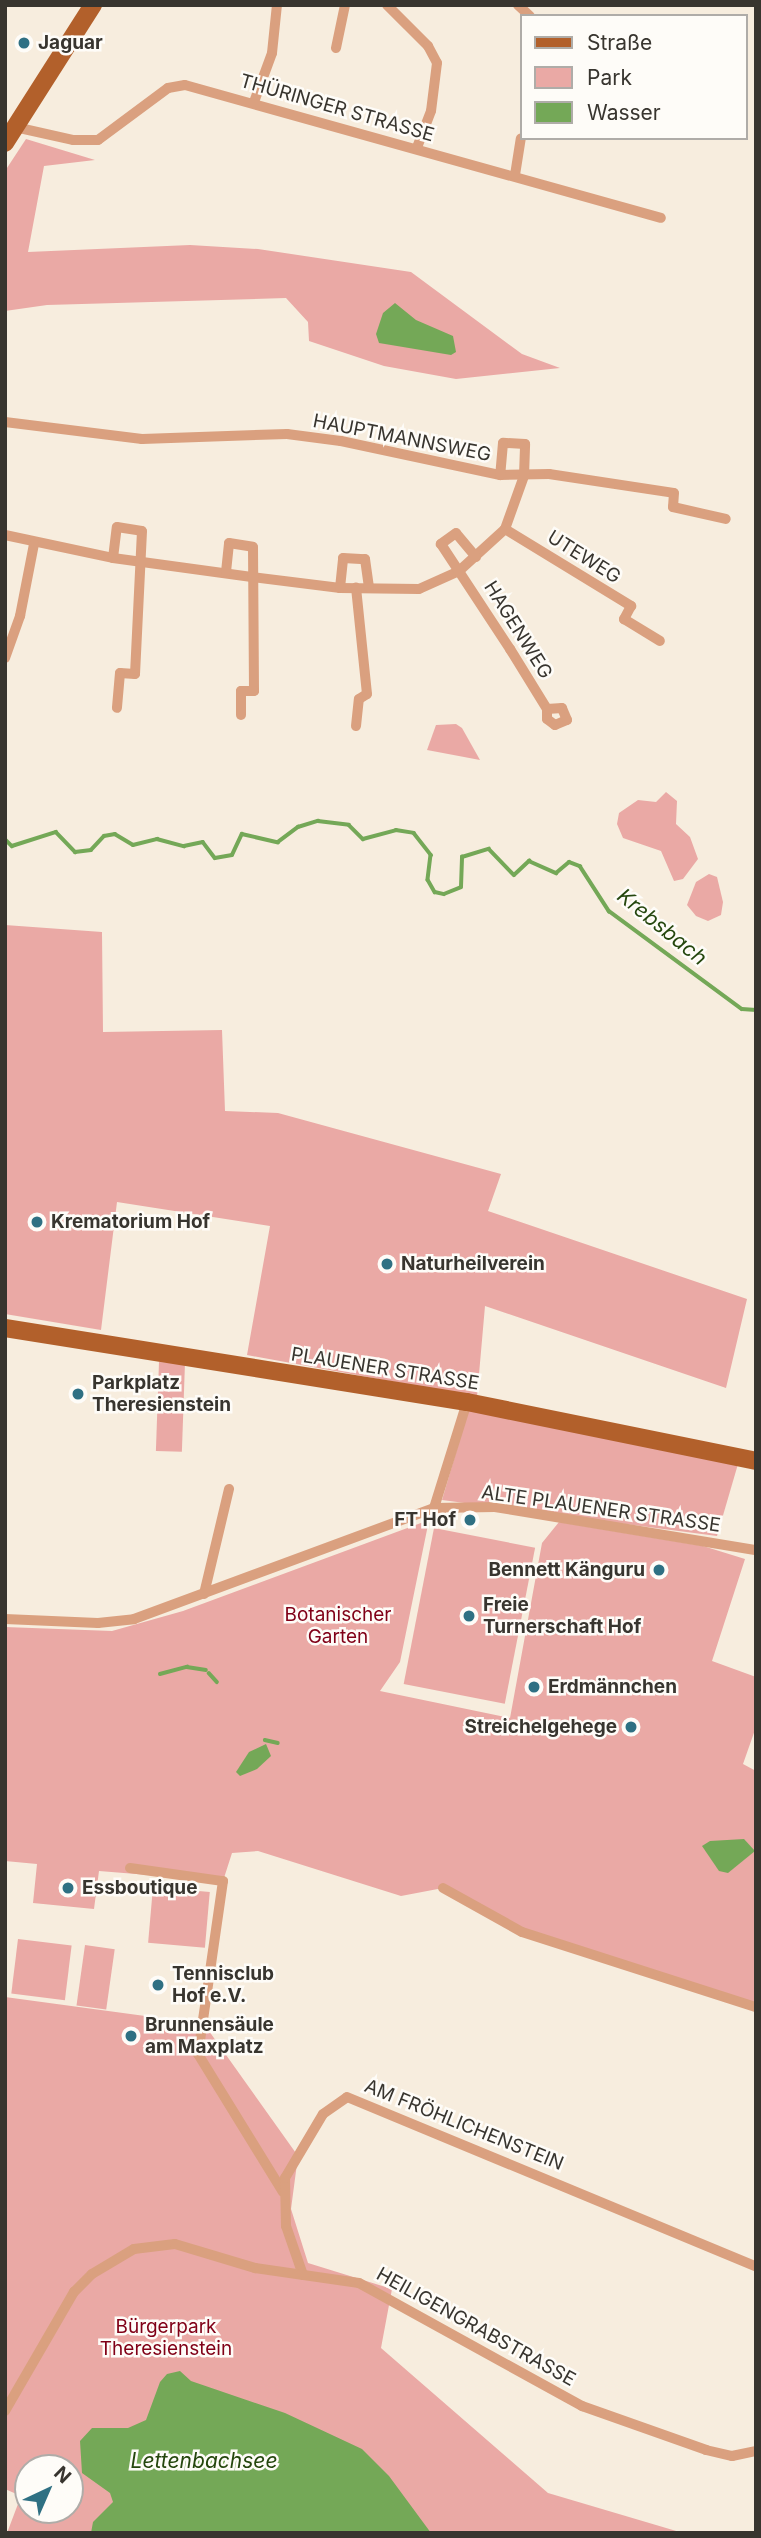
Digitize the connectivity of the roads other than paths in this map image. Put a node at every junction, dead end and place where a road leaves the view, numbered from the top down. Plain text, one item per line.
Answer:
1 (93, 5) edge
2 (277, 5) edge
3 (345, 5) edge
4 (387, 5) edge
5 (336, 48) dead end
6 (254, 102) junction
7 (15, 127) junction
8 (521, 140) edge
9 (5, 143) edge
10 (417, 148) junction
11 (514, 175) junction
12 (661, 218) dead end
13 (5, 422) edge
14 (500, 475) junction
15 (524, 476) junction
16 (726, 519) dead end
17 (505, 529) junction
18 (5, 536) edge
19 (34, 544) junction
20 (476, 557) junction
21 (113, 558) junction
22 (139, 561) junction
23 (459, 571) junction
24 (226, 572) junction
25 (252, 577) junction
26 (369, 587) junction
27 (340, 588) junction
28 (356, 588) junction
29 (660, 640) dead end
30 (5, 658) edge
31 (117, 708) dead end
32 (547, 709) dead end
33 (241, 715) dead end
34 (356, 726) dead end
35 (5, 1328) edge
36 (467, 1402) junction
37 (756, 1461) edge
38 (229, 1489) dead end
39 (434, 1508) junction
40 (756, 1550) edge
41 (204, 1594) junction
42 (5, 1619) edge
43 (130, 1868) dead end
44 (443, 1888) dead end
45 (756, 2007) edge
46 (283, 2192) junction
47 (756, 2266) edge
48 (303, 2275) junction
49 (5, 2411) edge
50 (756, 2451) edge

1 - 7 main road
2 - 6 street
3 - 5 street
4 - 10 street
6 - 7 street, THÜRINGER STRASSE
6 - 10 street, THÜRINGER STRASSE
7 - 9 main road
8 - 11 street
10 - 11 street, THÜRINGER STRASSE
11 - 12 street, THÜRINGER STRASSE
13 - 14 street, HAUPTMANNSWEG
14 - 15 street, HAUPTMANNSWEG
14 - 15 street, HAUPTMANNSWEG
15 - 16 street
15 - 17 street
17 - 20 street
17 - 29 street, UTEWEG
18 - 19 street
19 - 21 street
19 - 30 street
20 - 23 street
20 - 23 street, HAGENWEG
21 - 22 street
21 - 22 street
22 - 24 street
22 - 31 street
23 - 26 street
23 - 32 street, HAGENWEG
24 - 25 street
24 - 25 street
25 - 27 street
25 - 33 street
26 - 27 street
26 - 28 street
27 - 28 street
28 - 34 street
35 - 36 main road, PLAUENER STRASSE
36 - 37 main road, PLAUENER STRASSE
36 - 39 street
38 - 41 street
39 - 40 street, ALTE PLAUENER STRASSE
39 - 41 street, ALTE PLAUENER STRASSE
41 - 42 street, ALTE PLAUENER STRASSE
43 - 46 street
44 - 45 street
46 - 47 street, AM FRÖHLICHENSTEIN
46 - 48 street, AM FRÖHLICHENSTEIN
48 - 49 street, HEILIGENGRABSTRASSE
48 - 50 street, HEILIGENGRABSTRASSE

